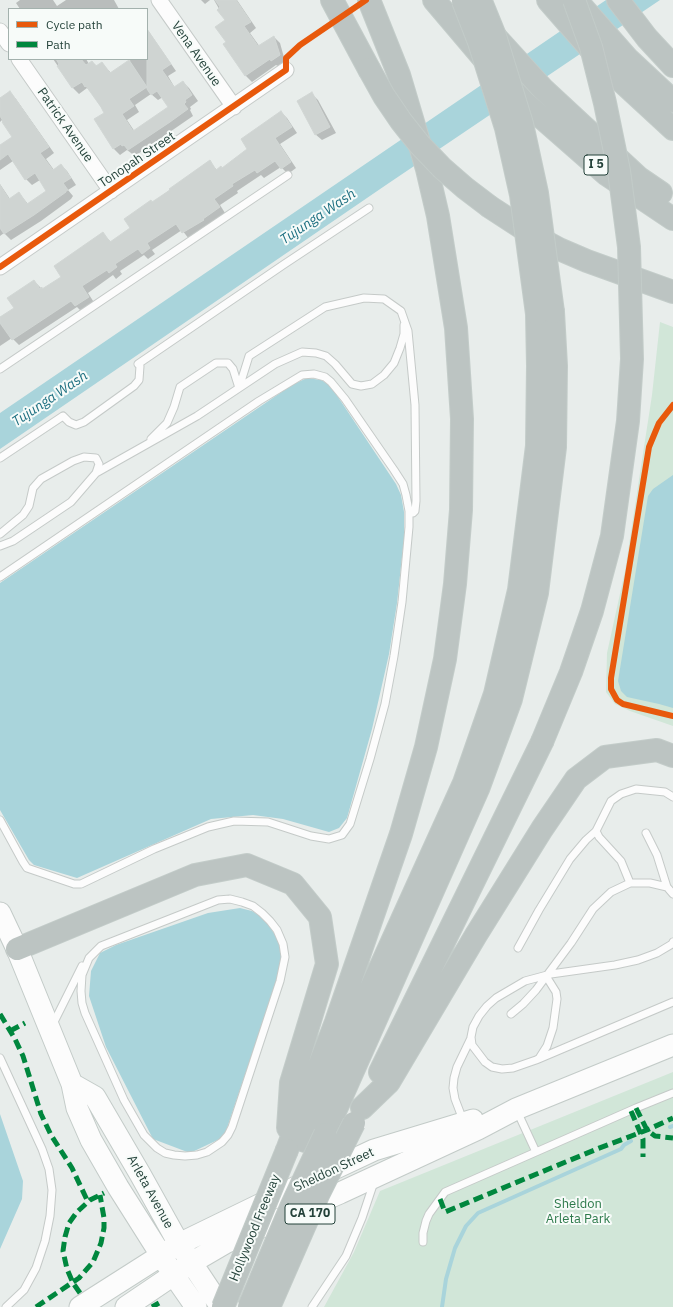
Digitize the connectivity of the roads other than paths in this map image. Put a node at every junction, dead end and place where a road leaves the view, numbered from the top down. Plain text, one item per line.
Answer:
1 (159, 0) edge
2 (332, 0) edge
3 (369, 0) edge
4 (434, 0) edge
5 (548, 0) edge
6 (575, 0) edge
7 (618, 0) edge
8 (470, 1) edge
9 (0, 31) edge
10 (8, 43) edge
11 (20, 60) edge
12 (673, 66) edge
13 (286, 70) dead end
14 (673, 101) edge
15 (234, 107) junction
16 (673, 129) edge
17 (288, 175) dead end
18 (111, 191) junction
19 (673, 201) edge
20 (369, 208) dead end
21 (673, 219) edge
22 (0, 267) edge
23 (673, 292) edge
24 (545, 313) junction
25 (404, 319) junction
26 (0, 369) edge
27 (239, 388) junction
28 (144, 446) junction
29 (0, 458) edge
30 (96, 473) junction
31 (409, 513) junction
32 (0, 534) edge
33 (0, 546) edge
34 (0, 577) edge
35 (673, 756) edge
36 (673, 797) edge
37 (0, 820) edge
38 (596, 831) junction
39 (646, 834) dead end
40 (630, 883) junction
41 (667, 887) junction
42 (673, 894) edge
43 (0, 914) edge
44 (673, 942) edge
45 (518, 948) dead end
46 (17, 949) junction
47 (89, 958) junction
48 (546, 976) junction
49 (673, 1002) edge
50 (511, 1014) dead end
51 (51, 1030) junction
52 (471, 1037) junction
53 (673, 1045) edge
54 (0, 1058) edge
55 (540, 1058) junction
56 (72, 1084) junction
57 (673, 1093) edge
58 (516, 1109) junction
59 (358, 1115) junction
60 (464, 1122) junction
61 (295, 1147) junction
62 (536, 1152) junction
63 (376, 1176) junction
64 (423, 1242) dead end
65 (179, 1244) junction
66 (162, 1255) junction
67 (191, 1262) junction
68 (174, 1274) junction
69 (6, 1307) edge
70 (80, 1307) edge
71 (126, 1307) edge
72 (196, 1307) edge
73 (222, 1307) edge
74 (241, 1307) edge
75 (249, 1307) edge
76 (269, 1307) edge
77 (312, 1307) edge

1 - 15 street, Vena Avenue
2 - 23 highway, bridge
3 - 61 highway, bridge
4 - 21 highway, I 5, bridge
5 - 16 highway, bridge
6 - 14 highway
6 - 59 highway, bridge
7 - 12 highway
8 - 19 highway
8 - 24 highway, bridge
9 - 10 street
11 - 18 street, Patrick Avenue
13 - 15 street, Tonopah Street
15 - 18 street, Tonopah Street
17 - 26 lane
18 - 22 street, Tonopah Street
20 - 29 lane
24 - 61 highway
24 - 75 highway, bridge
25 - 27 lane
25 - 27 lane
25 - 31 lane
27 - 28 lane
27 - 28 lane
28 - 30 lane
30 - 32 lane
30 - 33 lane
31 - 34 lane
31 - 37 lane
35 - 59 highway
36 - 38 lane
38 - 40 lane
38 - 45 lane
39 - 41 lane
40 - 41 lane
40 - 48 lane
41 - 42 lane
43 - 46 main road, Arleta Avenue
44 - 48 lane
46 - 51 main road, Arleta Avenue
46 - 61 highway
47 - 47 lane
47 - 51 lane
48 - 50 lane
48 - 52 lane
48 - 55 lane
49 - 55 lane
51 - 56 main road, Arleta Avenue
52 - 55 lane
52 - 60 lane
53 - 58 main road, Sheldon Street
54 - 69 lane
56 - 65 main road, Arleta Avenue
56 - 66 main road, Arleta Avenue
57 - 62 lane
58 - 60 main road, Sheldon Street
58 - 62 lane
58 - 63 main road, Sheldon Street
59 - 76 highway, CA 170, bridge
60 - 65 main road, Sheldon Street
61 - 73 highway, Hollywood Freeway / CA 170, bridge
61 - 74 highway
62 - 64 lane
63 - 67 main road, Sheldon Street
63 - 77 lane
65 - 66 main road, Sheldon Street
65 - 67 main road, Arleta Avenue
66 - 68 main road, Arleta Avenue
66 - 70 main road, Sheldon Street
67 - 68 main road, Sheldon Street
67 - 73 main road, Arleta Avenue
68 - 71 main road, Sheldon Street
68 - 72 main road, Arleta Avenue

